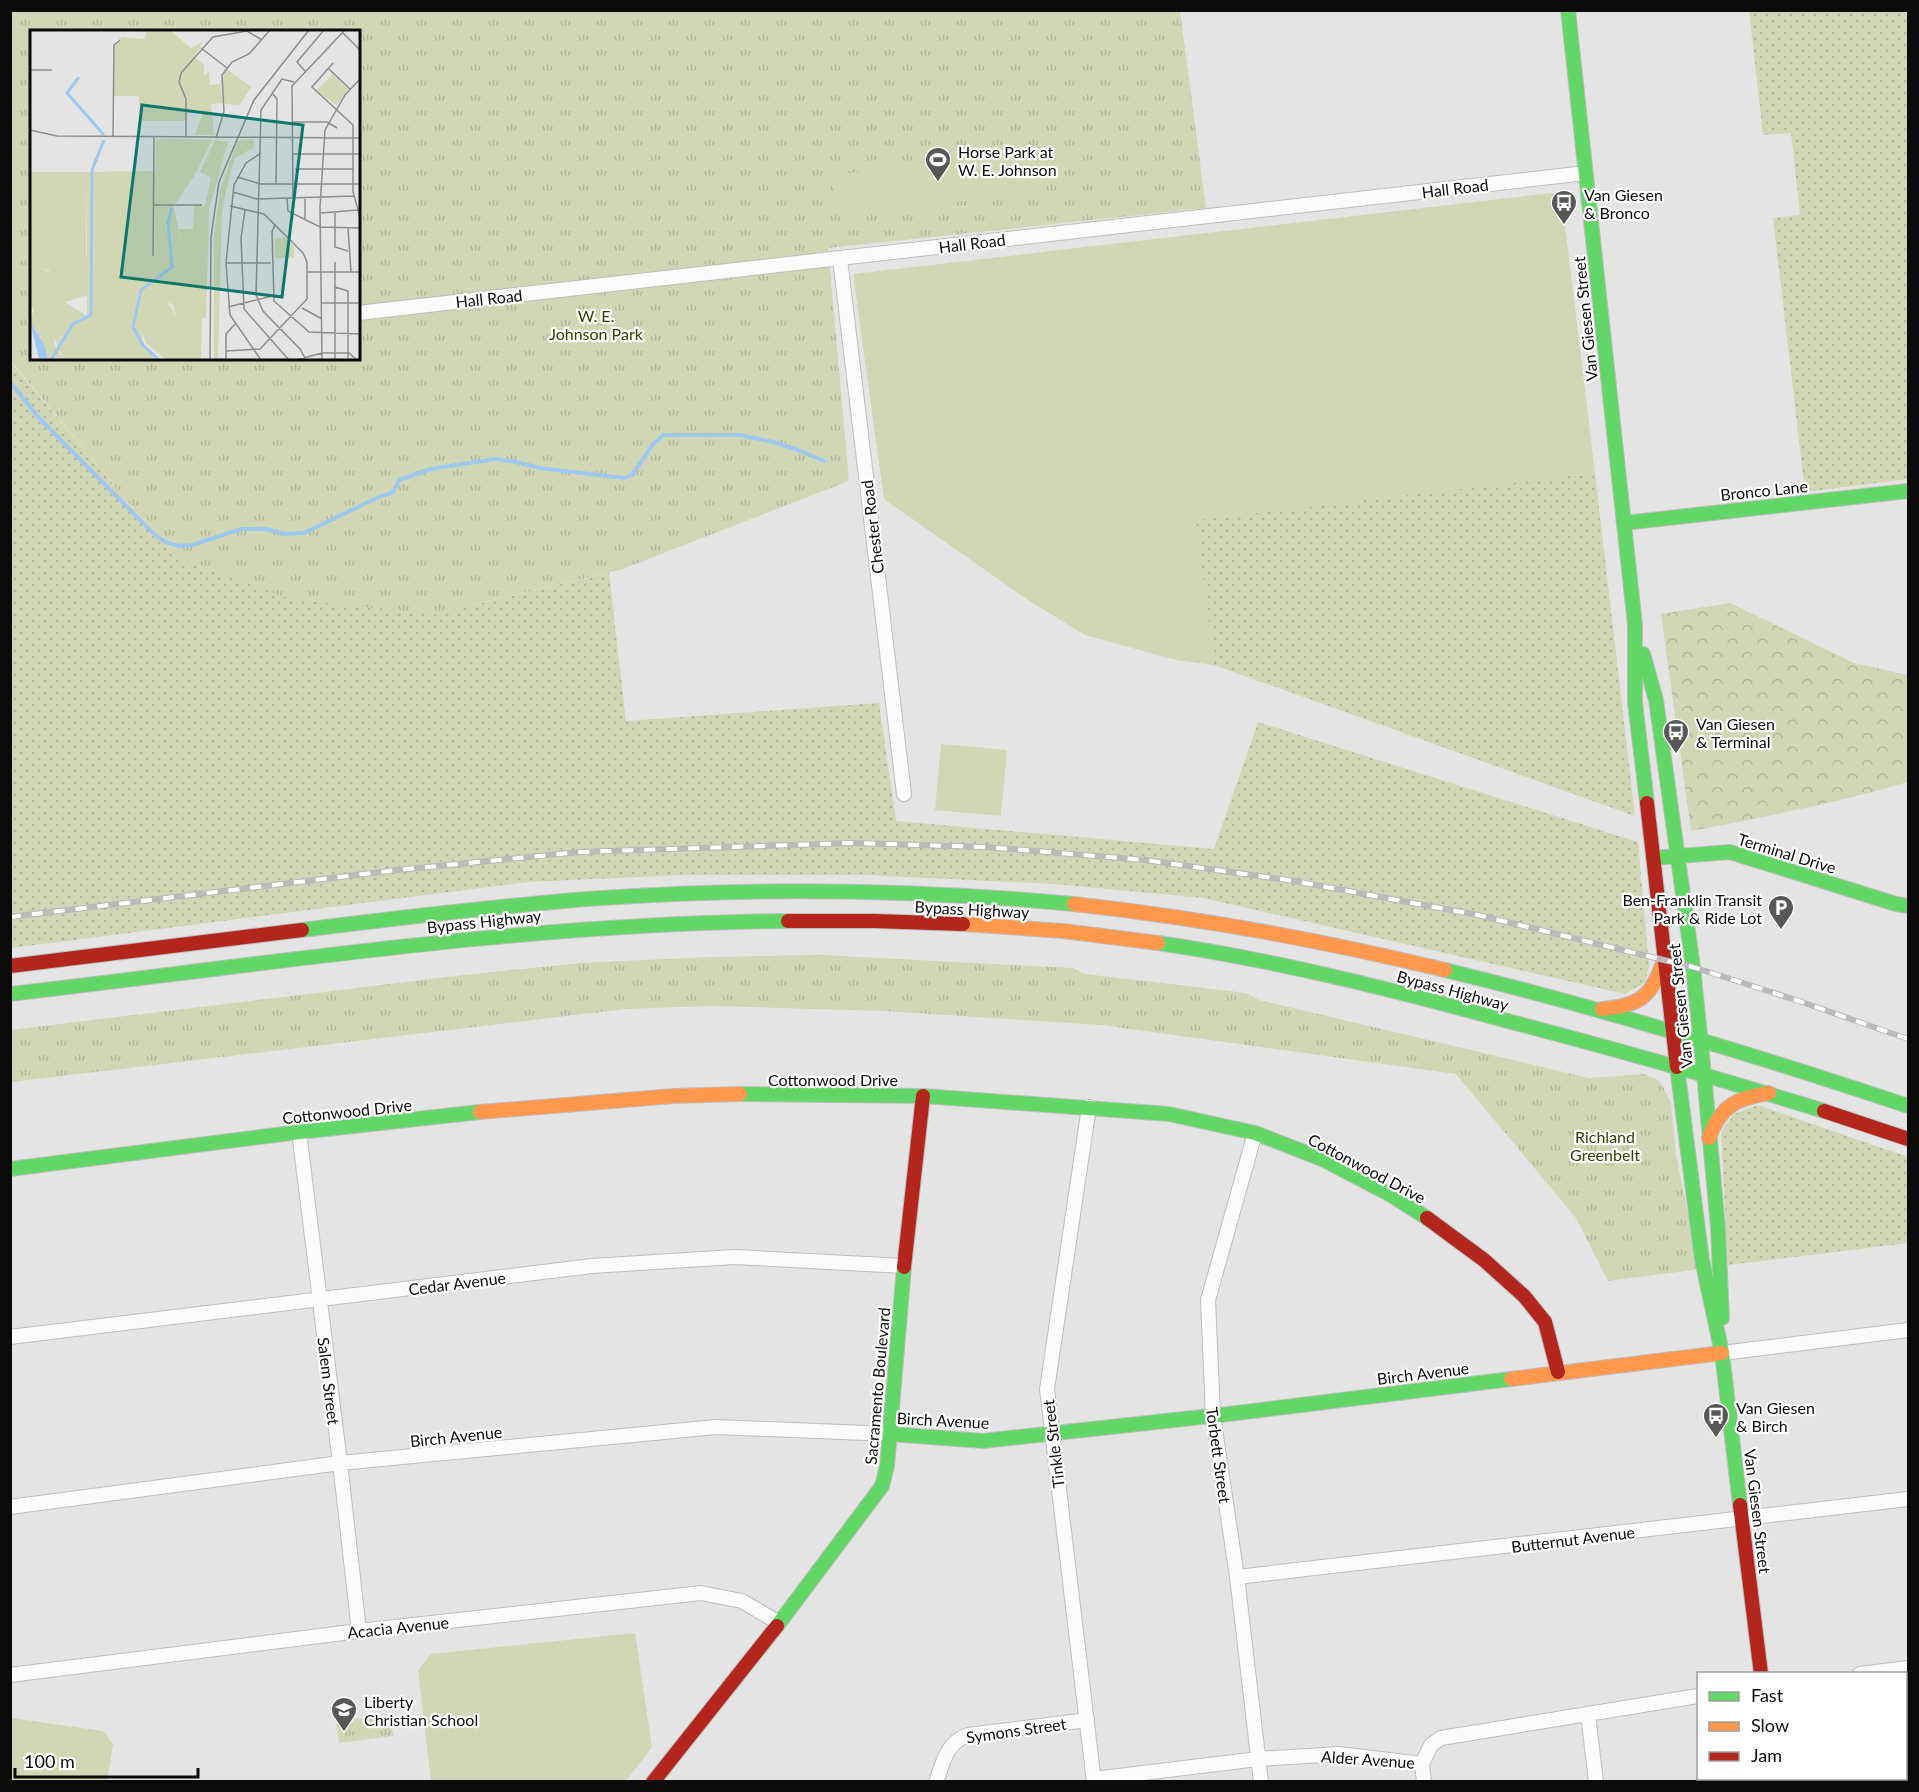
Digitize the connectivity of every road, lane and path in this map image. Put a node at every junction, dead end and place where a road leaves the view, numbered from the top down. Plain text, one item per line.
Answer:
1 (1568, 10) edge
2 (1586, 173) junction
3 (840, 259) junction
4 (360, 313) edge
5 (1908, 491) edge
6 (1624, 523) junction
7 (1635, 625) junction
8 (904, 794) dead end
9 (1677, 855) junction
10 (1653, 858) junction
11 (1908, 906) edge
12 (1664, 960) junction
13 (10, 966) edge
14 (10, 994) edge
15 (1592, 1009) junction
16 (1673, 1032) junction
17 (1701, 1040) junction
18 (1677, 1066) junction
19 (1704, 1074) junction
20 (1770, 1093) junction
21 (923, 1096) junction
22 (1908, 1106) edge
23 (1089, 1107) junction
24 (299, 1132) junction
25 (1255, 1133) junction
26 (1709, 1138) junction
27 (1908, 1139) edge
28 (10, 1169) edge
29 (904, 1266) junction
30 (319, 1300) junction
31 (1908, 1330) edge
32 (10, 1337) edge
33 (1722, 1353) junction
34 (1558, 1372) junction
35 (1213, 1416) junction
36 (890, 1434) junction
37 (1051, 1434) junction
38 (340, 1463) junction
39 (1908, 1499) edge
40 (10, 1507) edge
41 (1742, 1519) junction
42 (1237, 1577) junction
43 (779, 1623) junction
44 (359, 1631) junction
45 (1908, 1668) edge
46 (1761, 1672) edge
47 (1876, 1672) edge
48 (10, 1675) edge
49 (1697, 1696) edge
50 (1588, 1714) junction
51 (1087, 1720) junction
52 (1258, 1759) junction
53 (1422, 1764) junction
54 (1094, 1780) edge
55 (653, 1782) edge
56 (936, 1782) edge
57 (1261, 1782) edge
58 (1424, 1782) edge
59 (1596, 1782) edge

1 - 2 main road, Van Giesen Street
2 - 3 street, Hall Road
2 - 6 main road, Van Giesen Street
3 - 4 street, Hall Road
3 - 8 street, Chester Road
5 - 6 main road, Bronco Lane
6 - 7 main road, Van Giesen Street
7 - 9 main road, Van Giesen Street
7 - 10 main road, Van Giesen Street
9 - 10 main road, Terminal Drive
9 - 11 main road, Terminal Drive
9 - 17 main road, Van Giesen Street
10 - 12 main road, Van Giesen Street
12 - 15 main road
12 - 16 main road, Van Giesen Street
13 - 15 main road, Bypass Highway
14 - 18 main road, Bypass Highway
15 - 16 main road, Bypass Highway
16 - 17 main road, Bypass Highway
16 - 18 main road, Van Giesen Street
17 - 19 main road, Van Giesen Street
17 - 22 main road, Bypass Highway
18 - 19 main road, Bypass Highway
18 - 33 main road, Van Giesen Street
19 - 20 main road, Bypass Highway
19 - 26 main road, Van Giesen Street
20 - 26 main road
20 - 27 main road, Bypass Highway
21 - 23 main road, Cottonwood Drive
21 - 24 main road, Cottonwood Drive
21 - 29 main road, Sacramento Boulevard
23 - 25 main road, Cottonwood Drive
23 - 37 street, Tinkle Street
24 - 28 main road, Cottonwood Drive
24 - 30 street, Salem Street
25 - 34 main road, Cottonwood Drive
25 - 35 street, Torbett Street
26 - 33 main road, Van Giesen Street
29 - 30 street, Cedar Avenue
29 - 36 main road, Sacramento Boulevard
30 - 32 street, Cedar Avenue
30 - 38 street, Salem Street
31 - 33 street, Birch Avenue
33 - 34 main road, Birch Avenue
33 - 41 main road, Van Giesen Street
34 - 35 main road, Birch Avenue
35 - 37 main road, Birch Avenue
35 - 42 street, Torbett Street
36 - 37 main road, Birch Avenue
36 - 38 street, Birch Avenue
36 - 43 main road, Sacramento Boulevard
37 - 51 street, Tinkle Street
38 - 40 street, Birch Avenue
38 - 44 street, Salem Street
39 - 41 street, Butternut Avenue
41 - 42 street, Butternut Avenue
41 - 46 main road, Van Giesen Street
42 - 52 street, Torbett Street
43 - 44 street, Acacia Avenue
43 - 55 main road, Sacramento Boulevard
44 - 48 street, Acacia Avenue
45 - 47 street
49 - 50 street, Alder Avenue
50 - 53 street, Alder Avenue
50 - 59 street
51 - 54 street, Tinkle Street
51 - 56 street, Symons Street
52 - 53 street, Alder Avenue
52 - 54 street, Alder Avenue
52 - 57 street, Torbett Street
53 - 58 street

